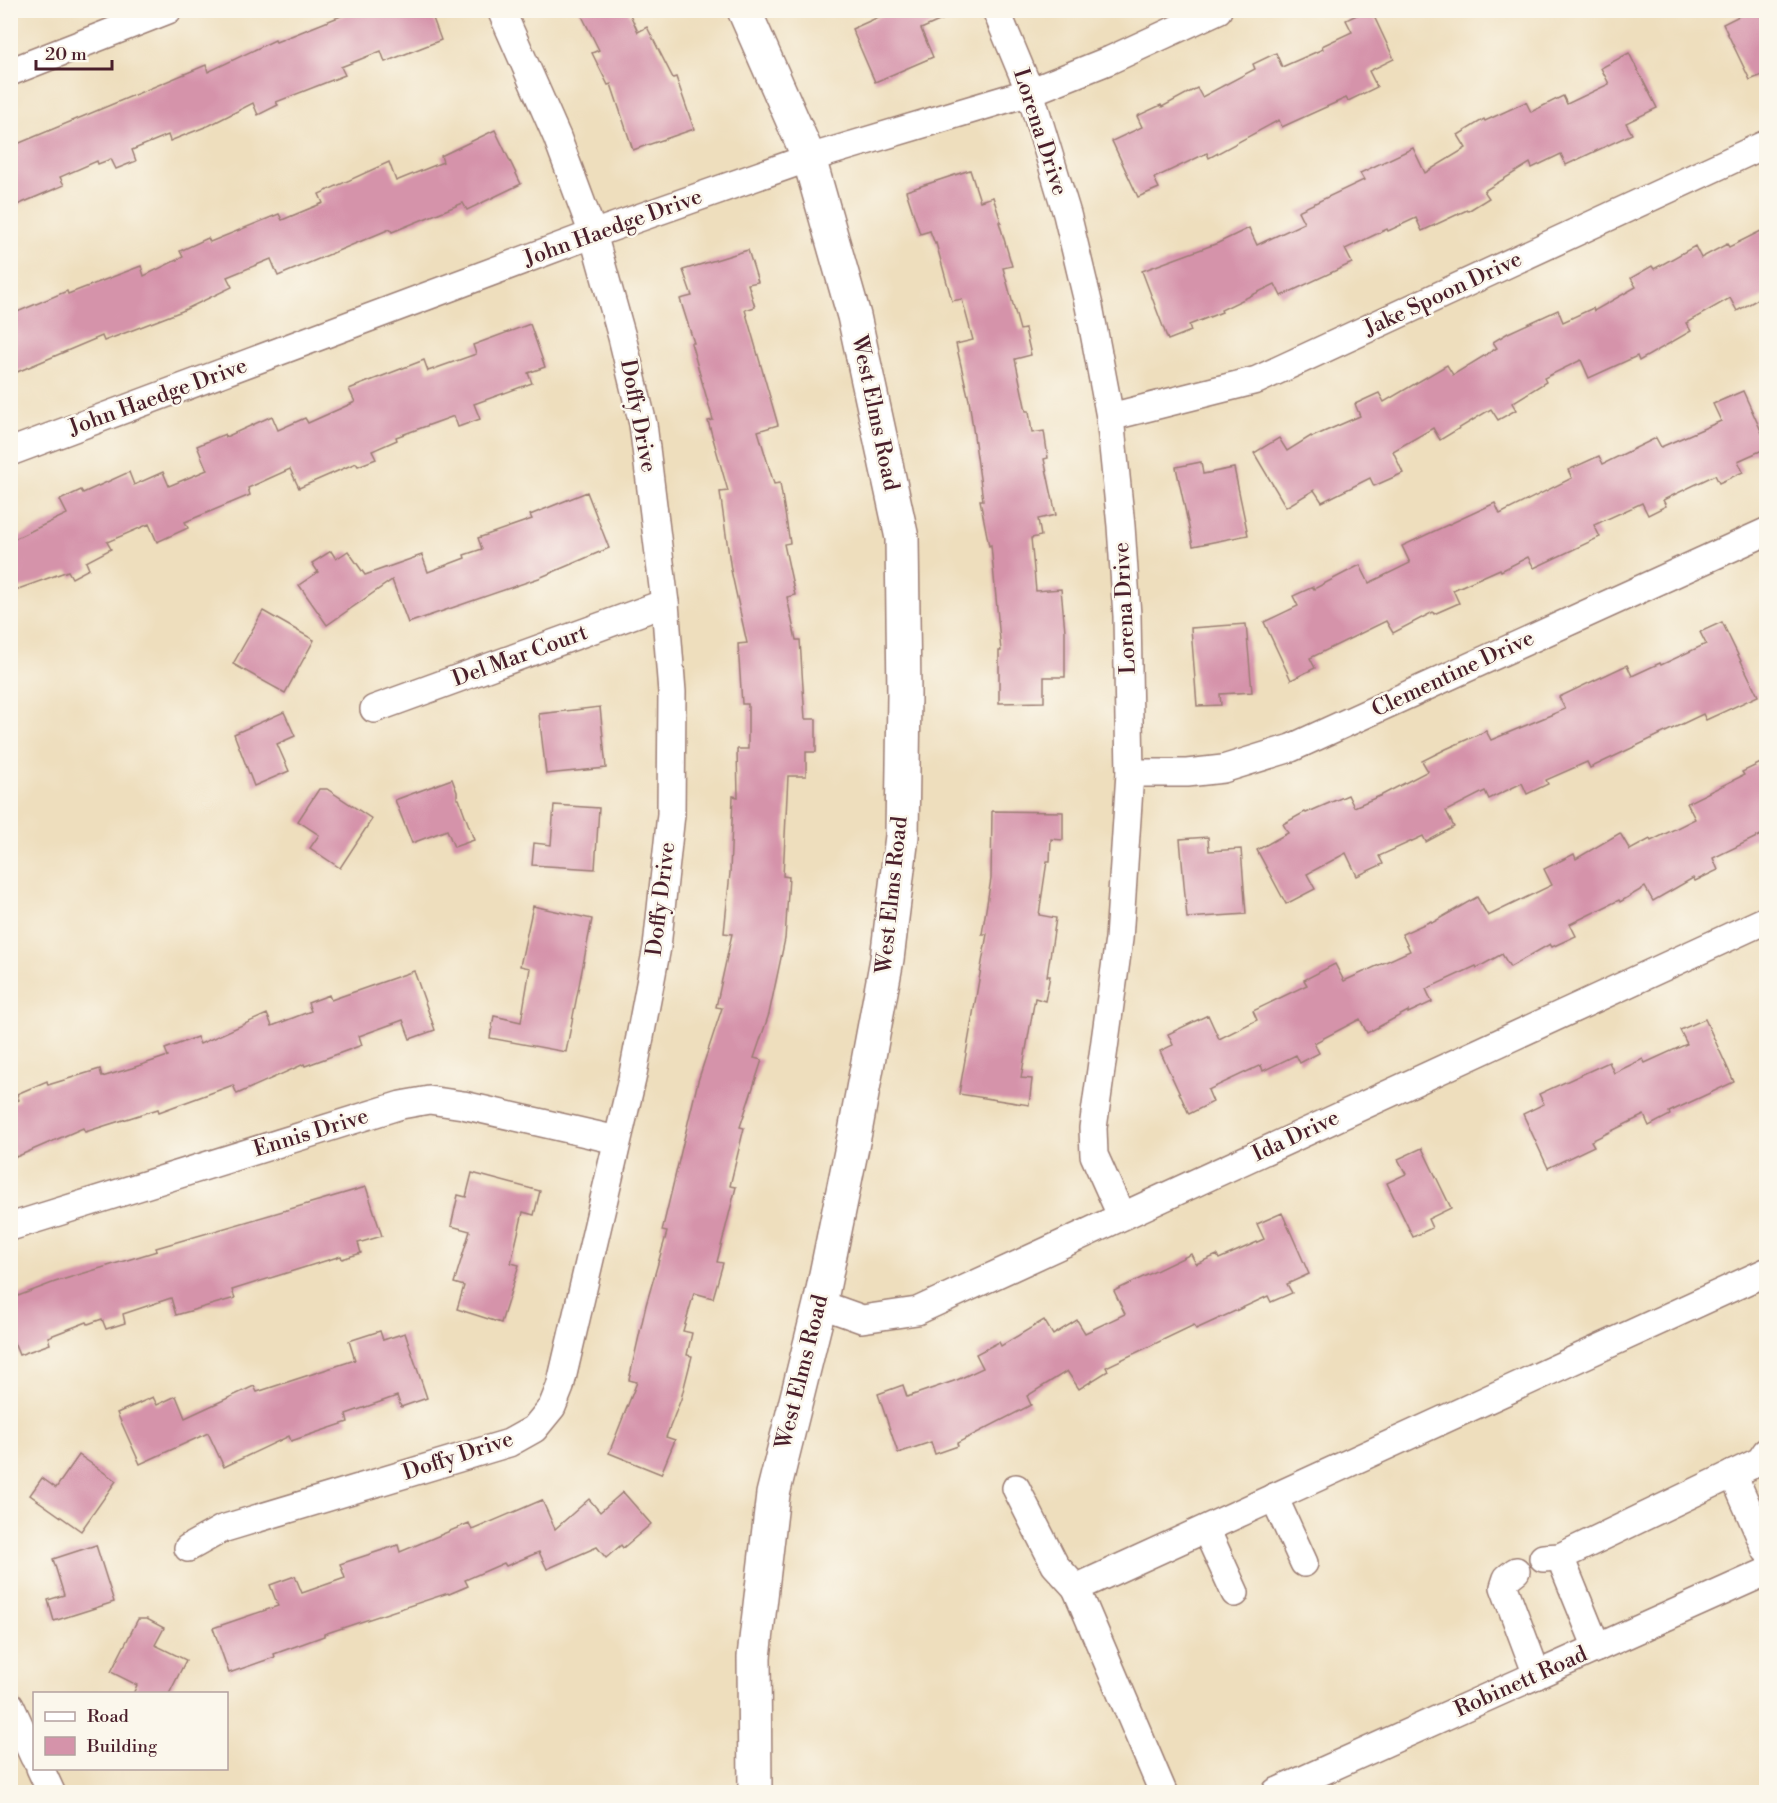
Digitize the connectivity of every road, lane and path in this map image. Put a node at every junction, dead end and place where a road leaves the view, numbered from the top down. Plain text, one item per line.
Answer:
1 (168, 10) edge
2 (501, 10) edge
3 (744, 10) edge
4 (996, 10) edge
5 (1218, 10) edge
6 (10, 72) edge
7 (1030, 92) junction
8 (1767, 144) edge
9 (809, 158) junction
10 (593, 234) junction
11 (1110, 417) junction
12 (10, 452) edge
13 (1767, 532) edge
14 (665, 603) junction
15 (374, 709) dead end
16 (1130, 773) junction
17 (1767, 920) edge
18 (617, 1140) junction
19 (1121, 1215) junction
20 (10, 1227) edge
21 (1767, 1272) edge
22 (820, 1304) junction
23 (1767, 1452) edge
24 (1733, 1474) junction
25 (1016, 1488) dead end
26 (1274, 1497) junction
27 (1206, 1529) junction
28 (188, 1548) dead end
29 (1767, 1550) edge
30 (1304, 1563) dead end
31 (1516, 1570) dead end
32 (1767, 1572) edge
33 (1076, 1588) junction
34 (1235, 1593) dead end
35 (1597, 1648) junction
36 (1537, 1675) junction
37 (10, 1705) edge
38 (33, 1755) edge
39 (41, 1770) edge
40 (51, 1792) edge
41 (755, 1792) edge
42 (1162, 1792) edge
43 (1276, 1792) edge

1 - 6 street
2 - 10 street, Doffy Drive
3 - 9 main road, West Elms Road
4 - 7 street, Lorena Drive
5 - 7 street, John Haedge Drive
7 - 9 street, John Haedge Drive
7 - 11 street, Lorena Drive
8 - 11 street, Jake Spoon Drive
9 - 10 street, John Haedge Drive
9 - 22 main road, West Elms Road
10 - 12 street, John Haedge Drive
10 - 14 street, Doffy Drive
11 - 16 street, Lorena Drive
13 - 16 street, Clementine Drive
14 - 15 street, Del Mar Court
14 - 18 street, Doffy Drive
16 - 19 street, Lorena Drive
17 - 19 street, Ida Drive
18 - 20 street, Ennis Drive
18 - 28 street, Doffy Drive
19 - 22 street, Ida Drive
21 - 26 street
22 - 41 main road, West Elms Road
23 - 24 street
24 - 29 street
24 - 35 street
25 - 33 street
26 - 27 street
26 - 30 street
27 - 33 street
27 - 34 street
31 - 36 street
32 - 35 street, Robinett Road
33 - 42 street
35 - 36 street, Robinett Road
36 - 43 street, Robinett Road
37 - 38 street
39 - 40 street

